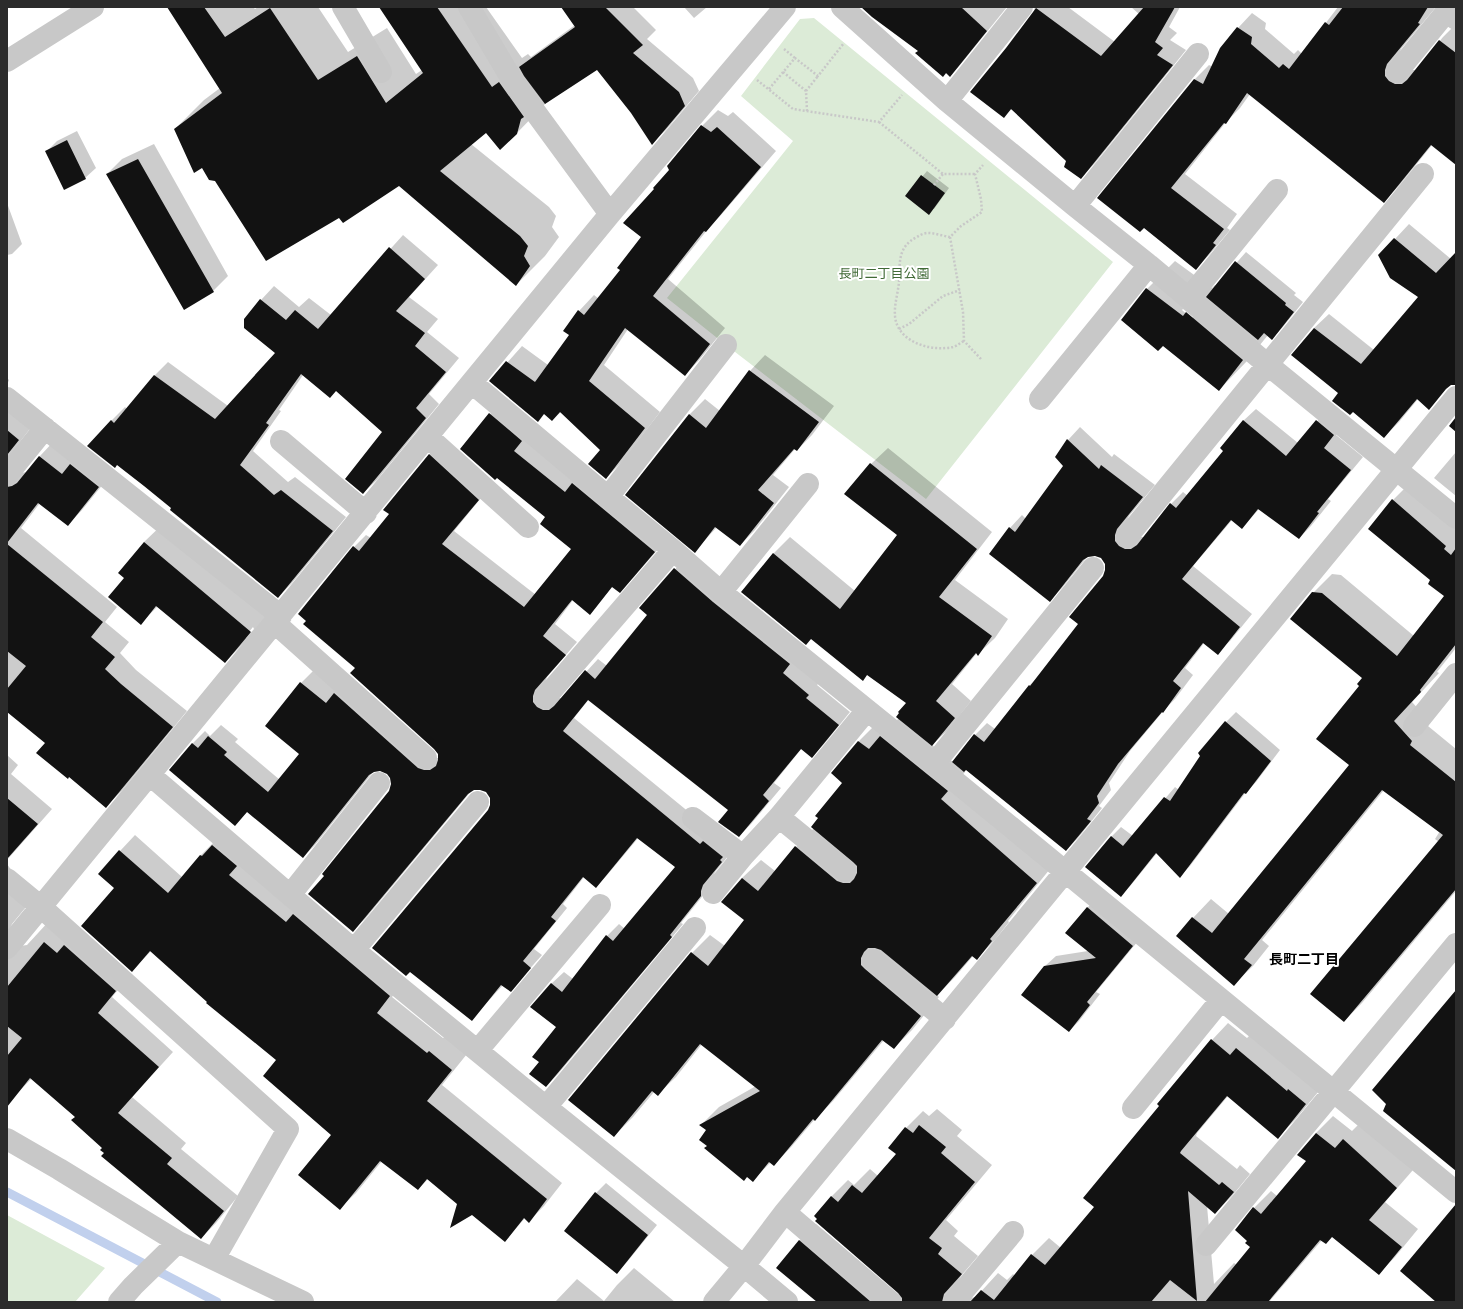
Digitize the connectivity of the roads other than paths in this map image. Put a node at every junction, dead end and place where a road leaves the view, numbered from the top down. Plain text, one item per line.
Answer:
1 (92, 7) edge
2 (342, 7) edge
3 (469, 7) edge
4 (785, 7) edge
5 (842, 7) edge
6 (1022, 7) edge
7 (1456, 19) edge
8 (1198, 54) dead end
9 (7, 61) edge
10 (381, 72) dead end
11 (1397, 72) dead end
12 (947, 101) junction
13 (1423, 174) dead end
14 (1277, 190) dead end
15 (1075, 206) junction
16 (610, 214) junction
17 (1149, 265) junction
18 (1189, 298) junction
19 (726, 345) dead end
20 (1268, 365) junction
21 (472, 383) junction
22 (1456, 397) edge
23 (7, 398) edge
24 (1040, 399) dead end
25 (45, 428) junction
26 (428, 437) junction
27 (281, 441) dead end
28 (1396, 469) junction
29 (7, 476) edge
30 (808, 484) dead end
31 (608, 497) junction
32 (366, 513) junction
33 (1456, 518) edge
34 (528, 527) dead end
35 (1127, 537) dead end
36 (673, 550) junction
37 (1093, 568) dead end
38 (721, 592) junction
39 (278, 619) junction
40 (1456, 674) edge
41 (545, 698) dead end
42 (867, 710) junction
43 (1414, 726) dead end
44 (426, 758) dead end
45 (934, 764) junction
46 (150, 775) junction
47 (379, 783) dead end
48 (478, 802) dead end
49 (779, 817) junction
50 (693, 818) dead end
51 (743, 856) junction
52 (844, 871) dead end
53 (1066, 872) junction
54 (7, 879) edge
55 (713, 893) dead end
56 (290, 895) junction
57 (600, 905) dead end
58 (41, 907) junction
59 (695, 928) dead end
60 (1456, 944) edge
61 (7, 948) edge
62 (354, 950) junction
63 (873, 960) dead end
64 (1221, 1000) junction
65 (945, 1018) junction
66 (478, 1050) junction
67 (1333, 1091) junction
68 (546, 1107) junction
69 (1133, 1108) dead end
70 (7, 1139) edge
71 (1456, 1192) edge
72 (785, 1212) junction
73 (1013, 1232) dead end
74 (1206, 1245) dead end
75 (172, 1247) junction
76 (214, 1259) junction
77 (744, 1266) junction
78 (119, 1302) edge
79 (303, 1302) edge
80 (714, 1302) edge
81 (787, 1302) edge
82 (890, 1302) edge
83 (954, 1302) edge

1 - 9 street
2 - 10 street
3 - 16 street
4 - 16 street
5 - 12 street
6 - 12 street
7 - 11 street
8 - 15 street
12 - 15 street
13 - 20 street
14 - 18 street
15 - 17 street
16 - 21 street
17 - 18 street
17 - 24 street
18 - 20 street
19 - 31 street
20 - 28 street
20 - 35 street
21 - 26 street
21 - 31 street
22 - 28 street
23 - 25 street
25 - 29 street
25 - 39 street
26 - 32 street
26 - 34 street
27 - 32 street
28 - 33 street
28 - 53 street
30 - 38 street
31 - 36 street
32 - 39 street
36 - 38 street
36 - 41 street
37 - 45 street
38 - 42 street
39 - 44 street
39 - 46 street
40 - 43 street
42 - 45 street
42 - 49 street
45 - 53 street
46 - 56 street
46 - 58 street
47 - 56 street
48 - 62 street
49 - 51 street
49 - 52 street
50 - 51 street
51 - 55 street
53 - 64 street
53 - 65 street
54 - 58 street
56 - 62 street
57 - 66 street
58 - 61 street
58 - 76 street
59 - 68 street
60 - 67 street
62 - 66 street
63 - 65 street
64 - 67 street
64 - 69 street
65 - 72 street
66 - 68 street
67 - 71 street
67 - 74 street
68 - 77 street
70 - 75 street
72 - 77 street
72 - 82 street
73 - 83 street
75 - 76 street
75 - 78 street
76 - 79 street
77 - 80 street
77 - 81 street

